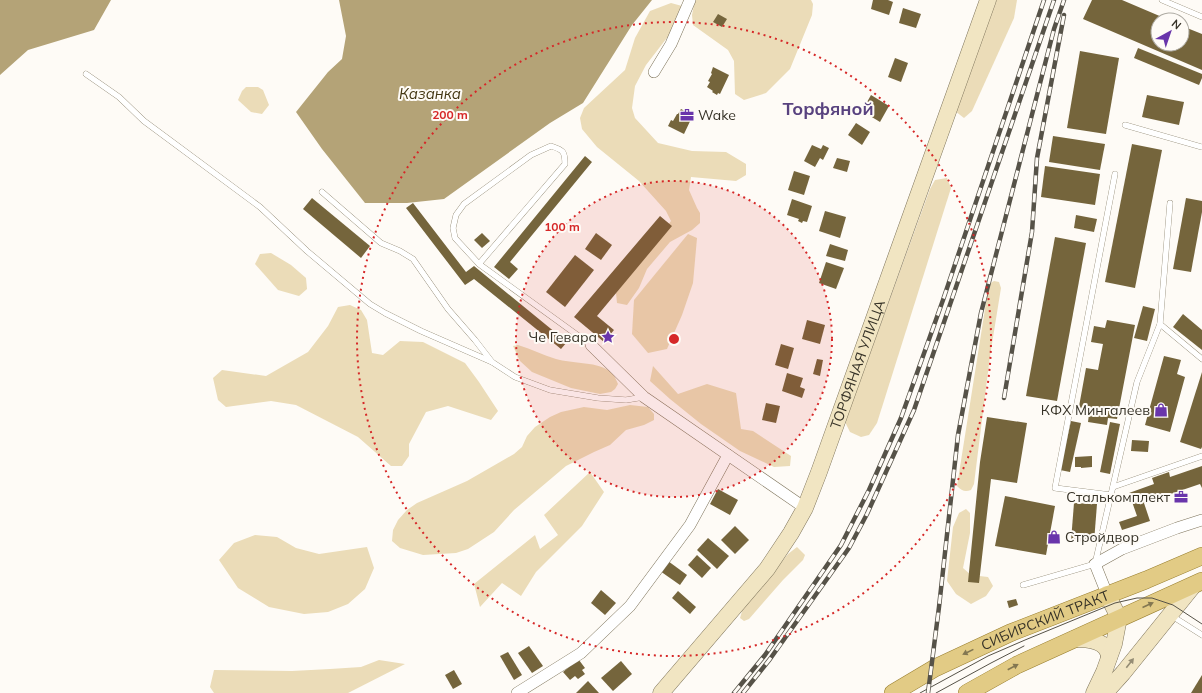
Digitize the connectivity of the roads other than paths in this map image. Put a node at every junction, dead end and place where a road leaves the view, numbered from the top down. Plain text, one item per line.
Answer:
1 (690, 0) edge
2 (988, 0) edge
3 (1162, 0) edge
4 (1202, 17) edge
5 (654, 72) dead end
6 (86, 74) dead end
7 (1125, 125) dead end
8 (1202, 147) edge
9 (1114, 174) dead end
10 (322, 192) dead end
11 (1170, 203) dead end
12 (479, 264) junction
13 (1160, 324) junction
14 (591, 345) joint
15 (1202, 359) edge
16 (492, 362) junction
17 (644, 397) junction
18 (728, 454) junction
19 (1202, 456) edge
20 (1113, 487) junction
21 (1111, 495) junction
22 (805, 508) junction
23 (1202, 520) edge
24 (1202, 556) edge
25 (1095, 564) junction
26 (1198, 583) edge
27 (1023, 585) dead end
28 (1107, 594) junction
29 (1170, 615) junction
30 (1119, 618) junction
31 (1202, 635) edge
32 (1074, 639) junction
33 (1109, 657) junction
34 (517, 693) edge
35 (661, 693) edge
36 (893, 693) edge
37 (967, 693) edge
38 (1094, 693) edge
39 (1105, 693) edge

1 - 5 street
2 - 22 street, ТОРФЯНАЯ УЛИЦА
3 - 4 lane
6 - 16 lane
7 - 8 lane
9 - 21 lane
10 - 16 lane
11 - 13 lane
12 - 12 lane
12 - 14 lane
13 - 15 lane
13 - 20 lane
14 - 17 street
16 - 17 lane
17 - 18 street
18 - 22 street
18 - 34 street
19 - 20 lane
20 - 21 lane
21 - 25 lane
22 - 35 street, ТОРФЯНАЯ УЛИЦА
23 - 25 street
24 - 28 main road, СИБИРСКИЙ ТРАКТ
25 - 27 lane
25 - 28 street
26 - 29 street
30 -> 26 main road, СИБИРСКИЙ ТРАКТ
28 - 30 street
28 -> 36 main road, СИБИРСКИЙ ТРАКТ
29 - 31 lane
39 -> 29 street
30 - 32 main road, СИБИРСКИЙ ТРАКТ
30 - 33 street
32 - 33 street
37 -> 32 main road, СИБИРСКИЙ ТРАКТ
33 - 38 street

